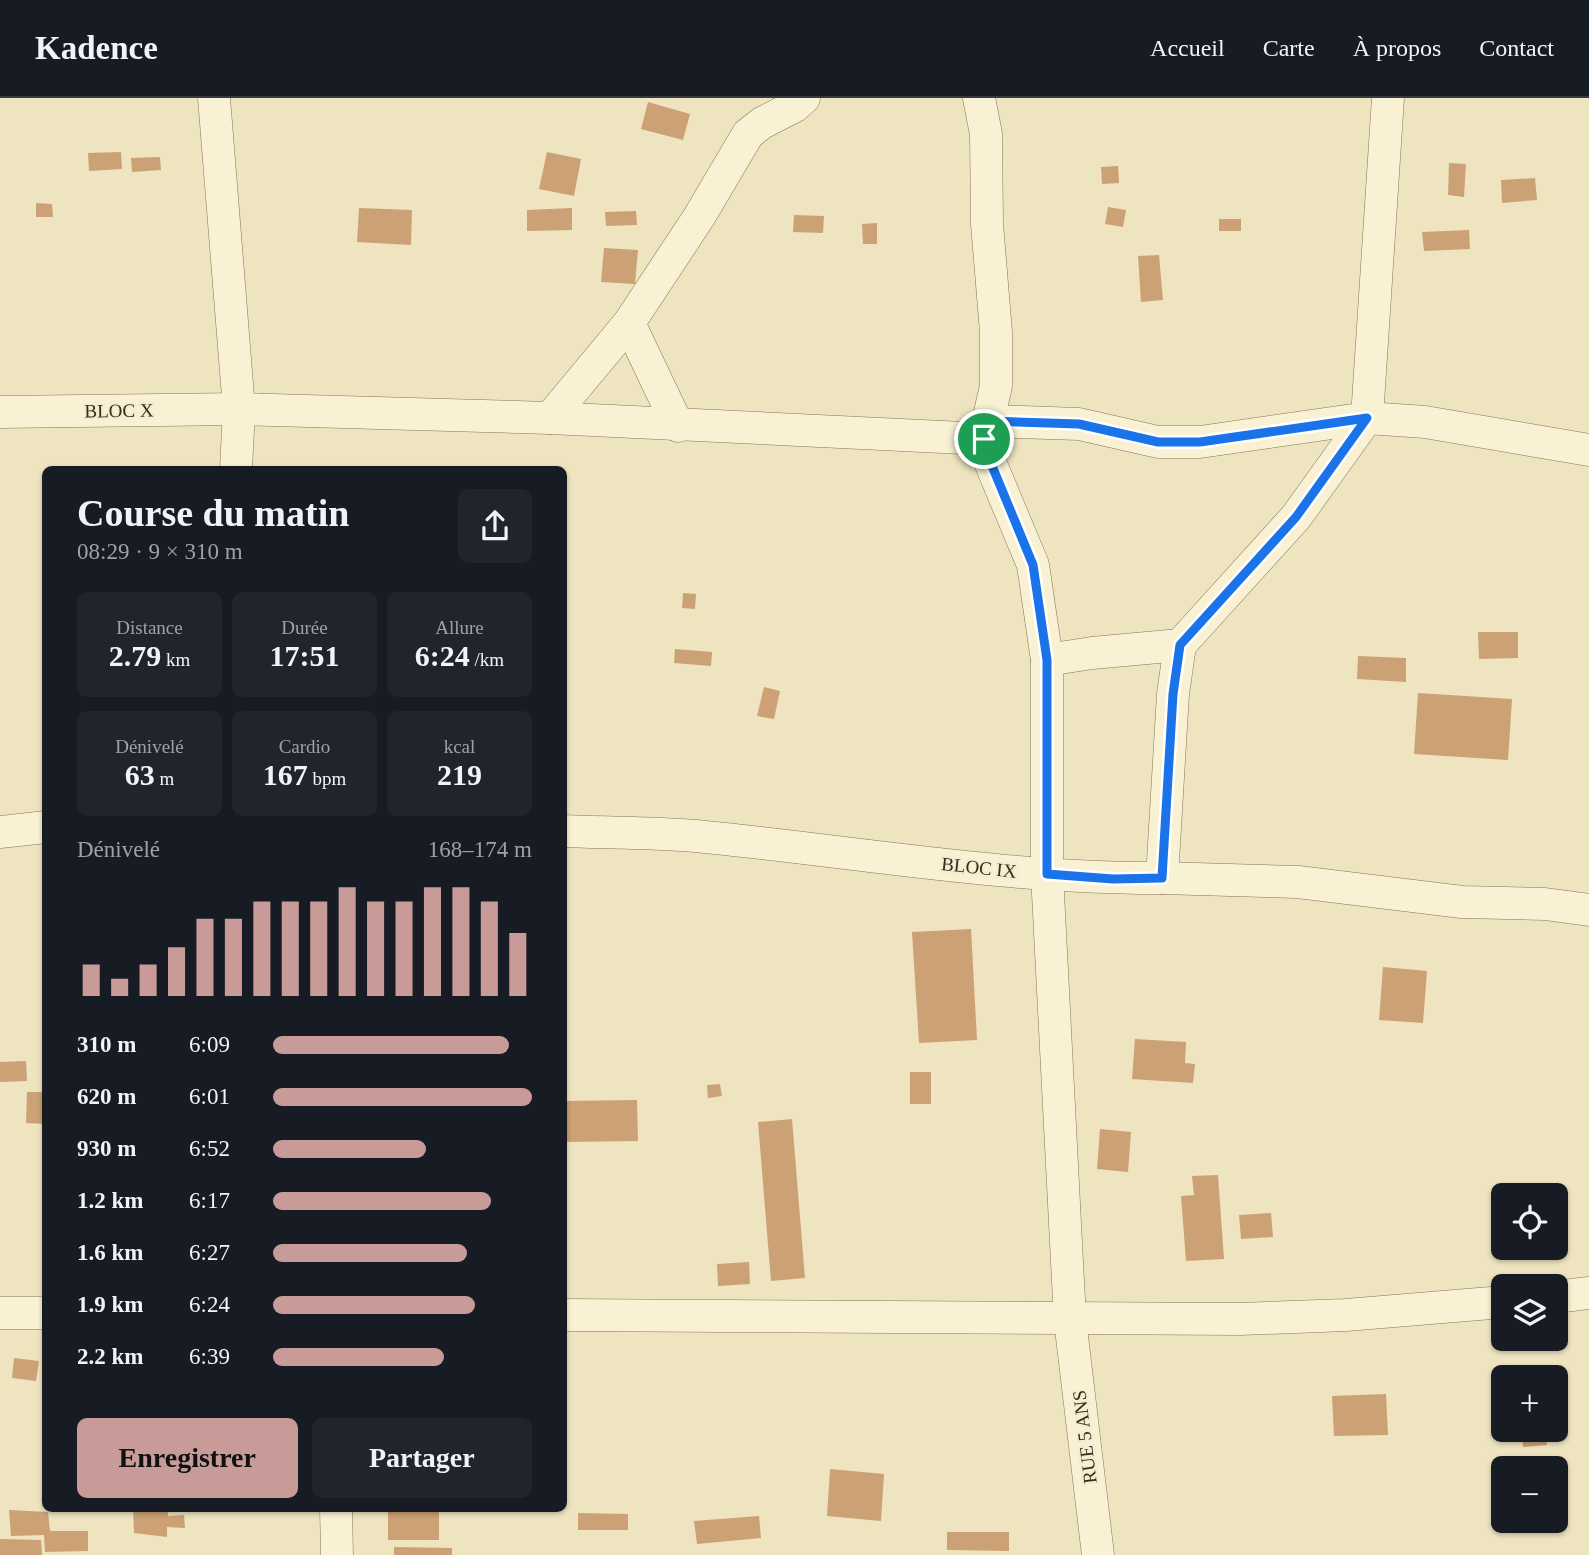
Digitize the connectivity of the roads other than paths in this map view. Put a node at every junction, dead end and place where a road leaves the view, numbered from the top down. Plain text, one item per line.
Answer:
1 (214, 98) edge
2 (804, 98) edge
3 (979, 98) edge
4 (1388, 98) edge
5 (629, 323) junction
6 (239, 409) junction
7 (0, 412) edge
8 (550, 418) junction
9 (1367, 418) junction
10 (678, 425) junction
11 (986, 430) junction
12 (1589, 450) edge
13 (236, 466) edge
14 (1180, 645) junction
15 (1047, 660) junction
16 (42, 827) edge
17 (567, 831) edge
18 (0, 832) edge
19 (1047, 874) junction
20 (1162, 878) junction
21 (1589, 910) edge
22 (1589, 1293) edge
23 (1568, 1296) edge
24 (1491, 1304) edge
25 (0, 1313) edge
26 (42, 1313) edge
27 (567, 1315) edge
28 (1070, 1320) junction
29 (336, 1512) edge
30 (337, 1555) edge
31 (1098, 1555) edge

1 - 6 street
2 - 5 street
3 - 11 street
4 - 9 street
5 - 8 street
5 - 10 street
6 - 7 street, BLOC X
6 - 8 street, BLOC X
6 - 13 street
8 - 10 street, BLOC X
9 - 11 street, BLOC X
9 - 12 street, BLOC X
9 - 14 street
10 - 11 street, BLOC X
11 - 15 street, RUE 5 ANS
14 - 15 street
14 - 20 street
15 - 19 street, RUE 5 ANS
16 - 18 street
17 - 19 street, BLOC IX
19 - 20 street, BLOC IX
19 - 28 street, RUE 5 ANS
20 - 21 street, BLOC IX
22 - 23 street
24 - 28 street
25 - 26 street
27 - 28 street
28 - 31 street, RUE 5 ANS
29 - 30 street

